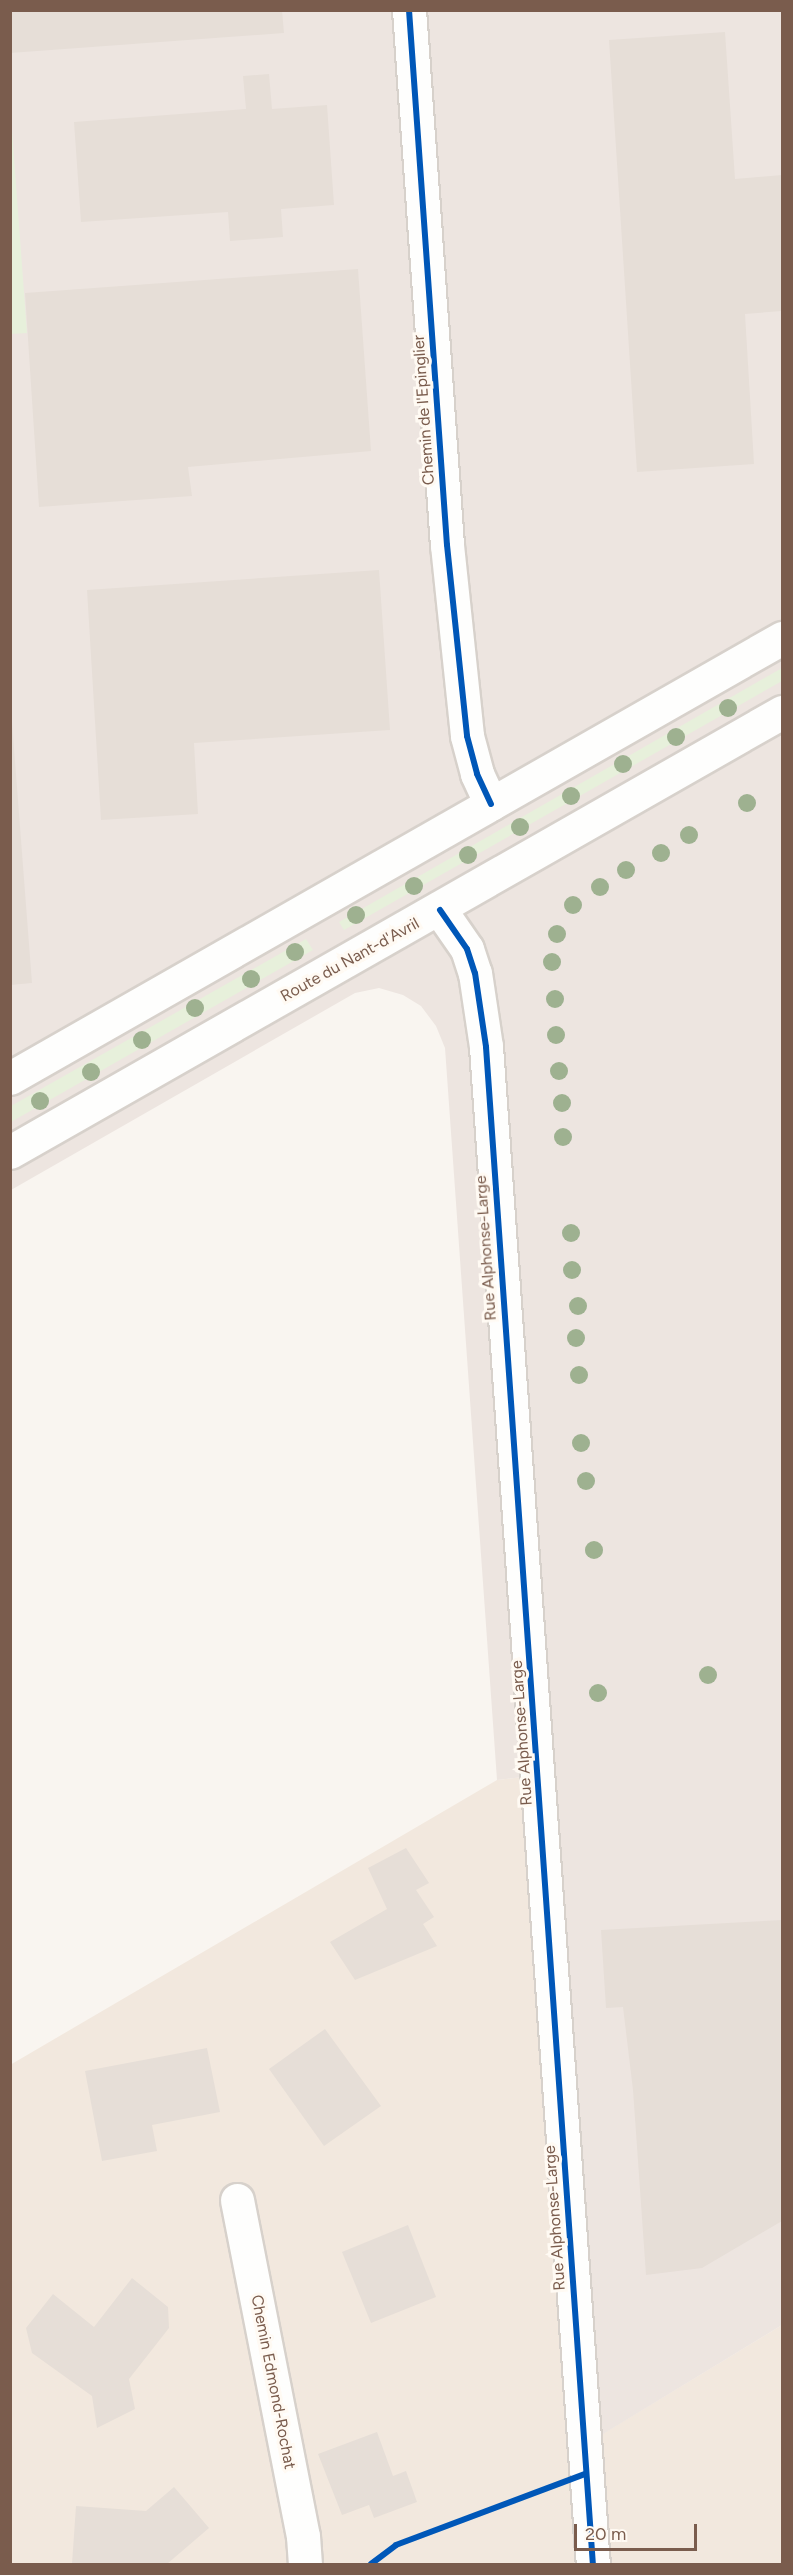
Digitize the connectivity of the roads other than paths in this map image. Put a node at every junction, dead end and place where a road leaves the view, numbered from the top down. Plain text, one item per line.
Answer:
1 (409, 10) edge
2 (783, 638) edge
3 (783, 712) edge
4 (491, 804) junction
5 (440, 910) junction
6 (10, 1078) edge
7 (10, 1152) edge
8 (237, 2200) dead end
9 (305, 2565) edge
10 (593, 2565) edge

1 - 4 street, Chemin de l'Epinglier
2 - 4 street
3 - 5 street, Route du Nant-d'Avril
4 - 6 street
5 - 7 street, Route du Nant-d'Avril
5 - 10 street, Rue Alphonse-Large
8 - 9 street, Chemin Edmond-Rochat

